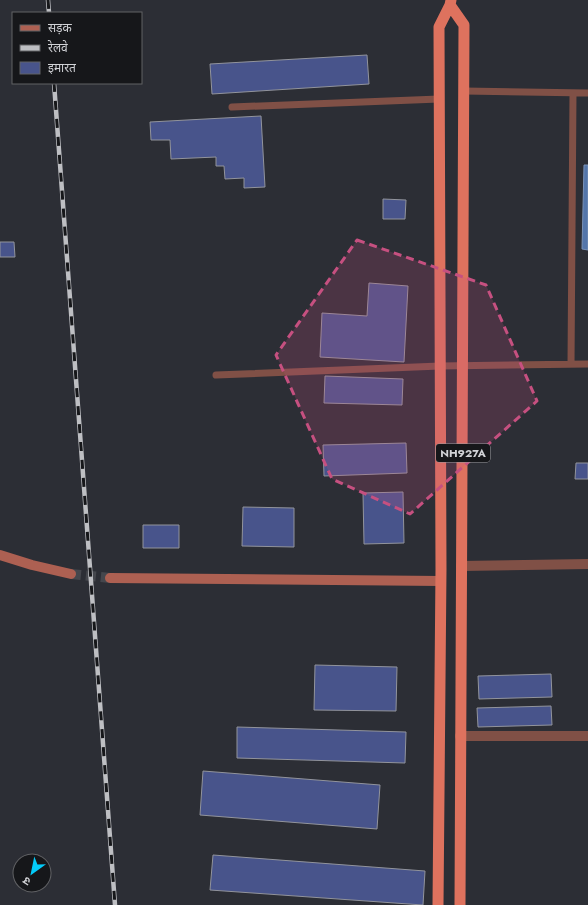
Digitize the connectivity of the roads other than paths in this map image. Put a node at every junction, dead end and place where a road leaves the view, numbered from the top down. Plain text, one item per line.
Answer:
1 (450, 3) edge
2 (464, 91) junction
3 (573, 93) junction
4 (588, 93) edge
5 (439, 99) junction
6 (232, 107) dead end
7 (571, 364) junction
8 (588, 364) edge
9 (464, 365) junction
10 (440, 366) junction
11 (216, 375) dead end
12 (0, 555) edge
13 (588, 564) edge
14 (461, 566) junction
15 (71, 574) tunnel mouth
16 (110, 578) tunnel mouth
17 (441, 581) junction
18 (460, 736) junction
19 (588, 736) edge
20 (438, 905) edge
21 (460, 905) edge

1 - 2 highway, NH927A
1 - 5 highway, NH927A
2 - 3 lane
2 - 9 highway, NH927A
3 - 4 lane
3 - 7 lane
5 - 6 lane
5 - 10 highway, NH927A
7 - 8 lane
7 - 9 lane
9 - 10 lane
9 - 14 highway, NH927A
10 - 11 lane
10 - 17 highway, NH927A
12 - 15 main road
13 - 14 street
14 - 18 highway, NH927A
16 - 17 main road
17 - 20 highway, NH927A
18 - 19 street
18 - 21 highway, NH927A

